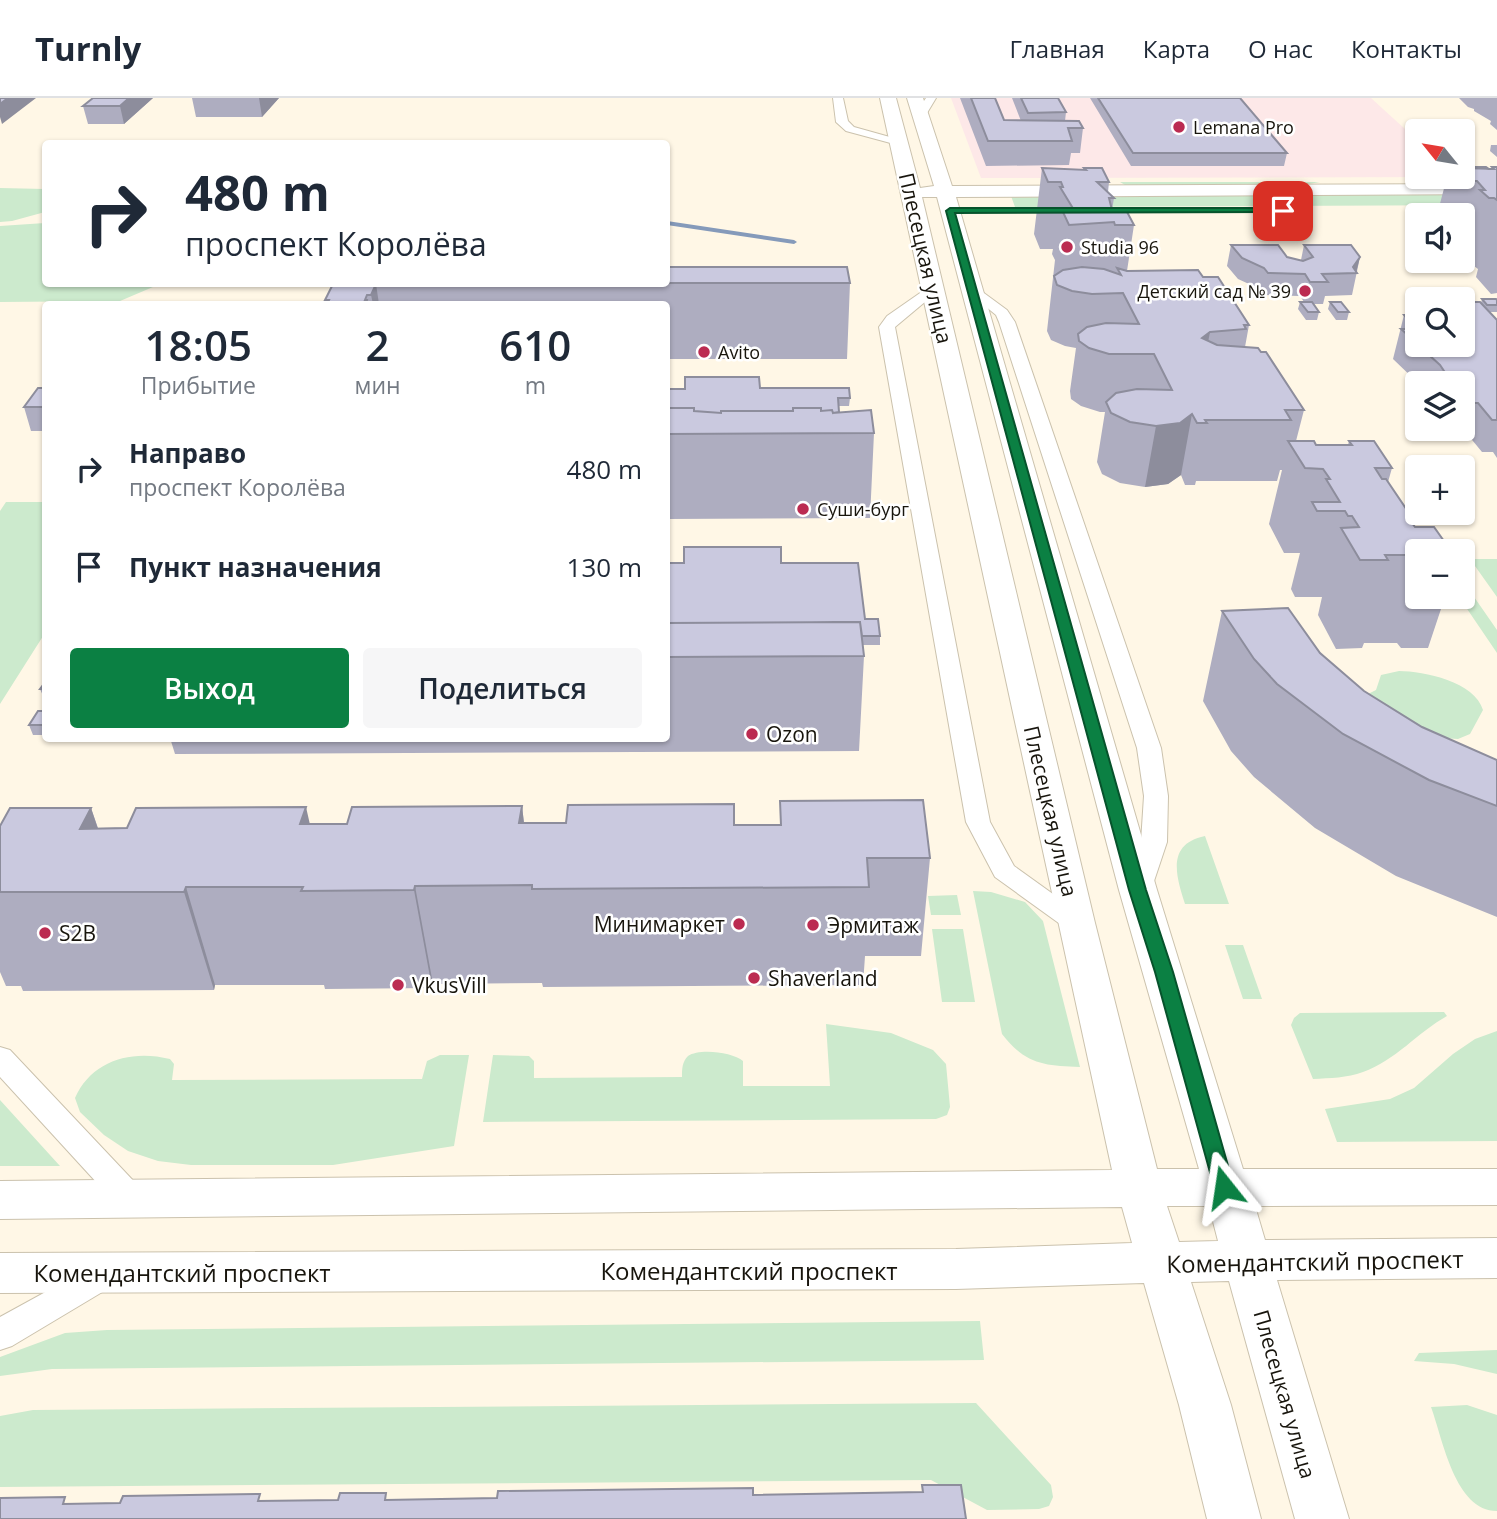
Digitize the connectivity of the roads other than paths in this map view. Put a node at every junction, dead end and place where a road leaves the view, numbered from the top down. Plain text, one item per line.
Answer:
1 (838, 98) edge
2 (888, 98) edge
3 (915, 98) edge
4 (931, 98) edge
5 (920, 116) junction
6 (898, 141) junction
7 (1497, 189) edge
8 (913, 201) junction
9 (948, 201) junction
10 (975, 211) dead end
11 (933, 288) junction
12 (972, 289) junction
13 (1138, 890) junction
14 (1076, 923) junction
15 (0, 1058) edge
16 (1497, 1186) edge
17 (1224, 1187) junction
18 (1139, 1188) junction
19 (131, 1199) junction
20 (0, 1200) edge
21 (1497, 1258) edge
22 (1246, 1260) junction
23 (1162, 1264) junction
24 (0, 1273) edge
25 (107, 1273) junction
26 (0, 1335) edge
27 (1234, 1519) edge
28 (1322, 1519) edge

1 - 6 street
2 - 6 main road, Плесецкая улица
3 - 5 main road, Плесецкая улица
4 - 5 street
5 - 9 main road, Плесецкая улица
6 - 8 main road, Плесецкая улица
7 - 9 main road
8 - 9 main road
8 - 11 main road, Плесецкая улица
9 - 10 main road
9 - 12 main road, Плесецкая улица
11 - 14 main road, Плесецкая улица
11 - 14 street
12 - 13 main road, Плесецкая улица
12 - 13 street
13 - 17 main road, Плесецкая улица
14 - 18 main road, Плесецкая улица
15 - 19 street
16 - 17 main road
17 - 18 main road
17 - 22 main road, Плесецкая улица
18 - 19 main road
18 - 23 main road, Плесецкая улица
19 - 20 main road
21 - 22 main road, Комендантский проспект
22 - 23 main road, Комендантский проспект
22 - 28 main road, Плесецкая улица
23 - 25 main road, Комендантский проспект
23 - 27 main road, Плесецкая улица
24 - 25 main road, Комендантский проспект
25 - 26 street

